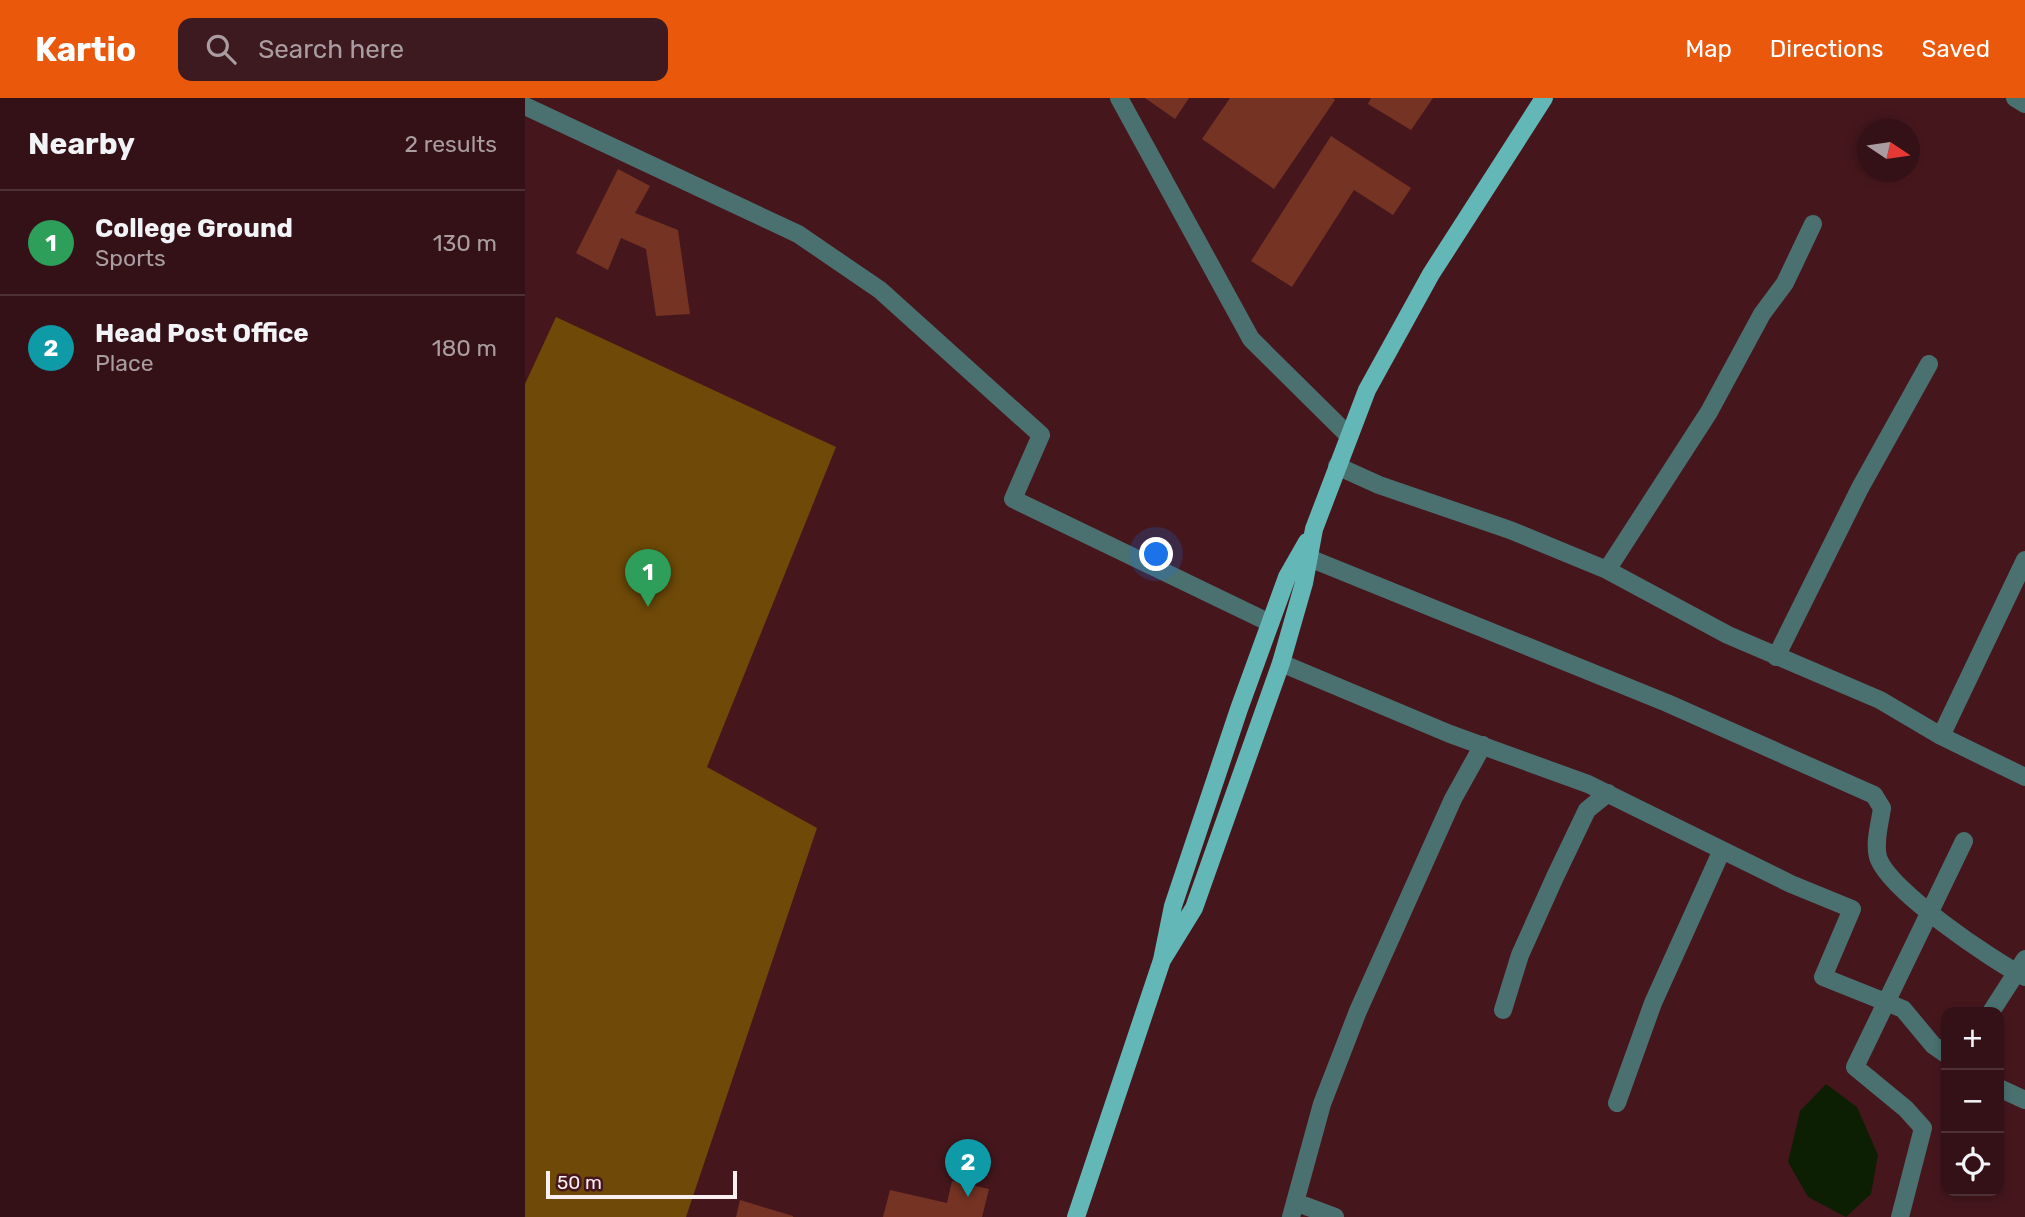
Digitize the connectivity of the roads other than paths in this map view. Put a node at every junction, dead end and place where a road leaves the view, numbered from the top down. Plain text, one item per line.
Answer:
1 (1119, 98) edge
2 (1543, 98) edge
3 (2015, 98) edge
4 (2025, 104) edge
5 (525, 106) edge
6 (1813, 224) dead end
7 (1929, 364) dead end
8 (1348, 435) junction
9 (1337, 466) junction
10 (1314, 529) junction
11 (1308, 558) junction
12 (2025, 560) edge
13 (1608, 570) junction
14 (1270, 623) junction
15 (1776, 657) junction
16 (1281, 663) junction
17 (1941, 736) junction
18 (1483, 745) junction
19 (2025, 776) edge
20 (1608, 793) junction
21 (1964, 841) dead end
22 (1722, 850) junction
23 (1930, 913) junction
24 (1162, 960) junction
25 (2022, 969) edge
26 (1889, 1003) junction
27 (1995, 1007) edge
28 (1503, 1010) dead end
29 (1941, 1051) edge
30 (2004, 1090) edge
31 (2025, 1100) edge
32 (1617, 1103) dead end
33 (1293, 1210) edge
34 (1076, 1217) edge
35 (1335, 1217) edge
36 (1901, 1217) edge

1 - 8 street
2 - 8 main road
3 - 4 street
5 - 14 street
6 - 13 street
7 - 15 street
8 - 9 main road
9 - 10 main road
9 - 13 street
10 - 11 main road
10 - 14 main road
11 - 16 main road
11 - 23 street
12 - 17 street
13 - 15 street
14 - 24 main road
15 - 17 street
16 - 18 street
16 - 24 main road
17 - 19 street
18 - 20 street
18 - 33 street
20 - 22 street
20 - 28 street
21 - 23 street
22 - 26 street
22 - 32 street
23 - 25 street
23 - 26 street
24 - 34 main road
25 - 27 street
26 - 29 street
26 - 36 street
30 - 31 street
33 - 35 street

